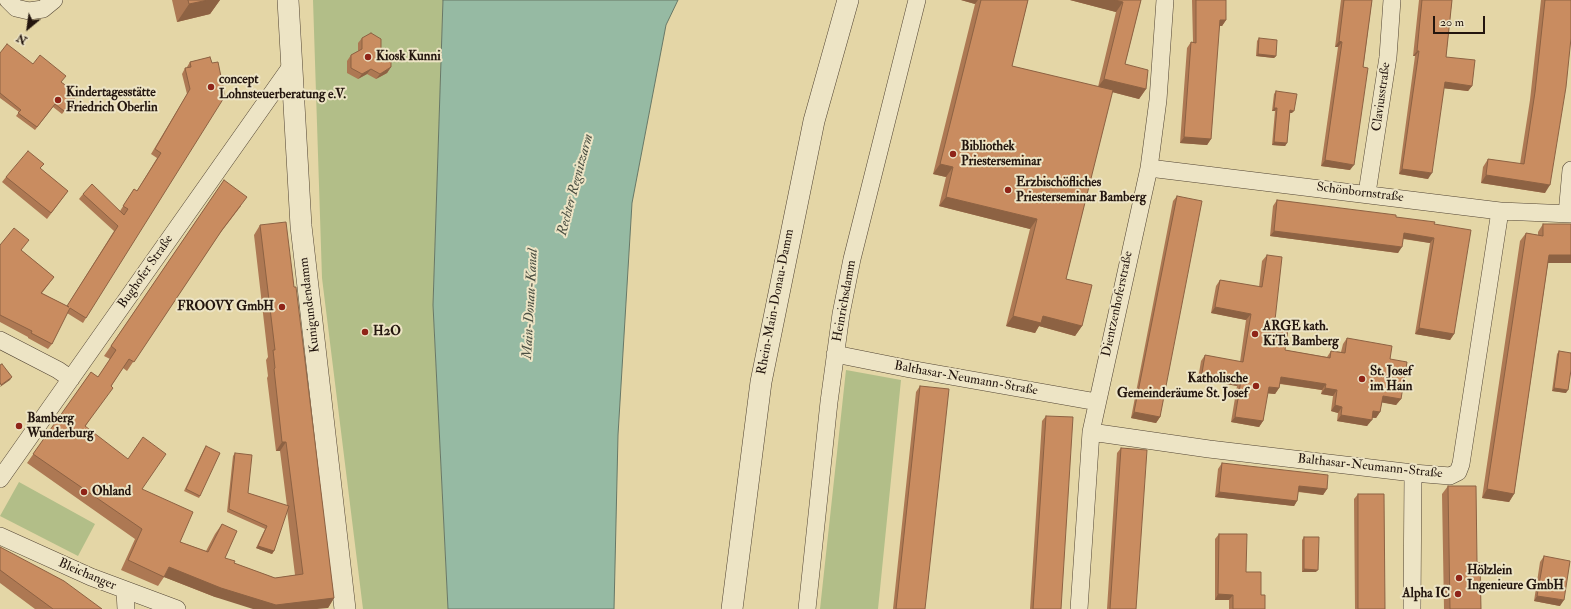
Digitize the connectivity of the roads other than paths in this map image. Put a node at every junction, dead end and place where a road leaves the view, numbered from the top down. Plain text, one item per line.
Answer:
1 (8, 0) edge
2 (54, 0) edge
3 (288, 0) edge
4 (848, 0) edge
5 (918, 0) edge
6 (1165, 0) edge
7 (1392, 0) edge
8 (292, 65) junction
9 (1149, 168) junction
10 (1571, 170) edge
11 (1367, 193) junction
12 (1500, 211) junction
13 (1569, 214) edge
14 (0, 340) edge
15 (835, 354) junction
16 (71, 379) junction
17 (1097, 402) junction
18 (1091, 432) junction
19 (1413, 473) junction
20 (0, 479) edge
21 (0, 536) edge
22 (125, 591) junction
23 (126, 609) edge
24 (177, 609) edge
25 (345, 609) edge
26 (732, 609) edge
27 (807, 609) edge
28 (1079, 609) edge
29 (1412, 609) edge

1 - 2 street
3 - 8 street, Kunigundendamm
4 - 26 street, Rhein-Main-Donau-Damm
5 - 15 street, Heinrichsdamm
6 - 9 street, Dientzenhoferstraße
7 - 11 street, Claviusstraße
8 - 16 street, Bughofer Straße
8 - 25 street, Kunigundendamm
9 - 11 street, Schönbornstraße
9 - 17 street, Dientzenhoferstraße
10 - 13 street
11 - 12 street, Schönbornstraße
12 - 13 street, Schönbornstraße
12 - 19 street, Balthasar-Neumann-Straße
14 - 16 street
15 - 17 street, Balthasar-Neumann-Straße
15 - 27 street, Heinrichsdamm
16 - 20 street, Bughofer Straße
17 - 18 street, Dientzenhoferstraße
18 - 19 street, Balthasar-Neumann-Straße
18 - 28 street, Dientzenhoferstraße
19 - 29 street
21 - 22 street, Bleichanger
22 - 23 street
22 - 24 street, Bleichanger

